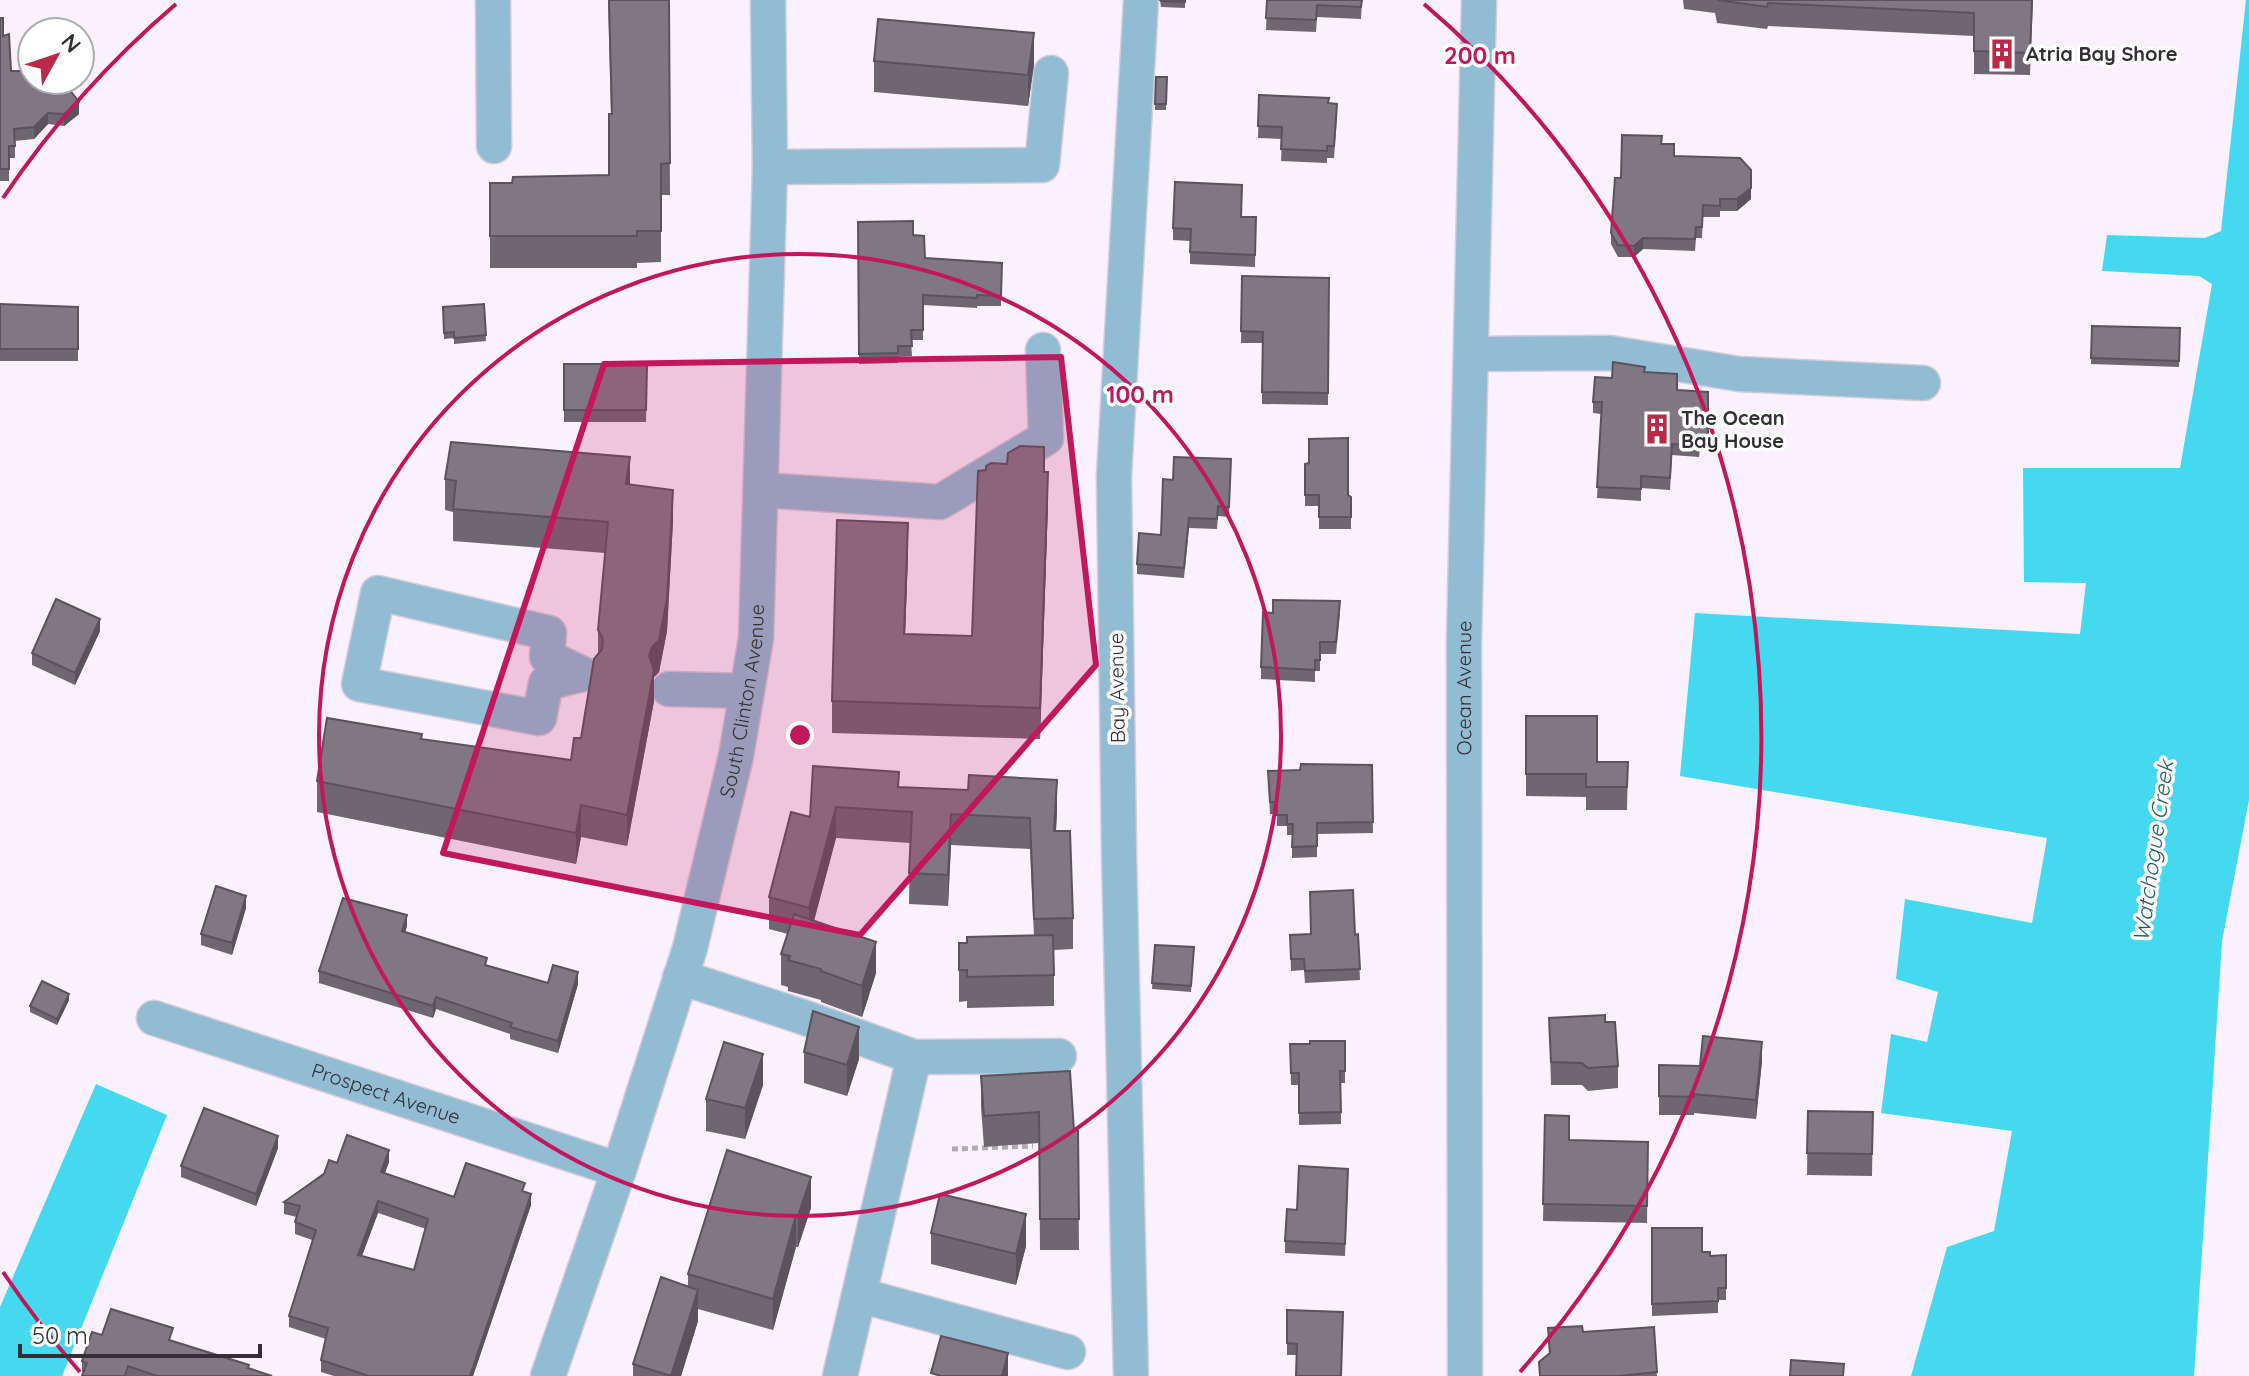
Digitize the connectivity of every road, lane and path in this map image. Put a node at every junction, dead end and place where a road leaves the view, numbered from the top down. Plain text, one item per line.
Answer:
1 (493, 0) edge
2 (768, 0) edge
3 (1141, 0) edge
4 (1479, 0) edge
5 (1051, 73) dead end
6 (494, 146) dead end
7 (770, 167) junction
8 (1043, 350) dead end
9 (1471, 354) junction
10 (1923, 383) dead end
11 (762, 490) junction
12 (583, 674) joint
13 (669, 689) dead end
14 (747, 691) junction
15 (680, 977) junction
16 (154, 1018) dead end
17 (1059, 1056) dead end
18 (914, 1057) junction
19 (1033, 1146) edge
20 (952, 1149) dead end
21 (619, 1170) junction
22 (859, 1295) junction
23 (1068, 1352) dead end
24 (548, 1376) edge
25 (840, 1376) edge
26 (1131, 1376) edge
27 (1465, 1376) edge

1 - 6 street
2 - 7 street, South Clinton Avenue
3 - 26 street, Bay Avenue
4 - 9 street, Ocean Avenue
5 - 7 street
7 - 11 street, South Clinton Avenue
8 - 11 street
9 - 10 street
9 - 27 street, Ocean Avenue
11 - 14 street, South Clinton Avenue
12 - 12 street
13 - 14 street
14 - 15 street, South Clinton Avenue
15 - 18 street
15 - 21 street, South Clinton Avenue
16 - 21 street, Prospect Avenue
17 - 18 street
18 - 22 street
19 - 20 path
21 - 24 street, South Clinton Avenue
22 - 23 street
22 - 25 street

